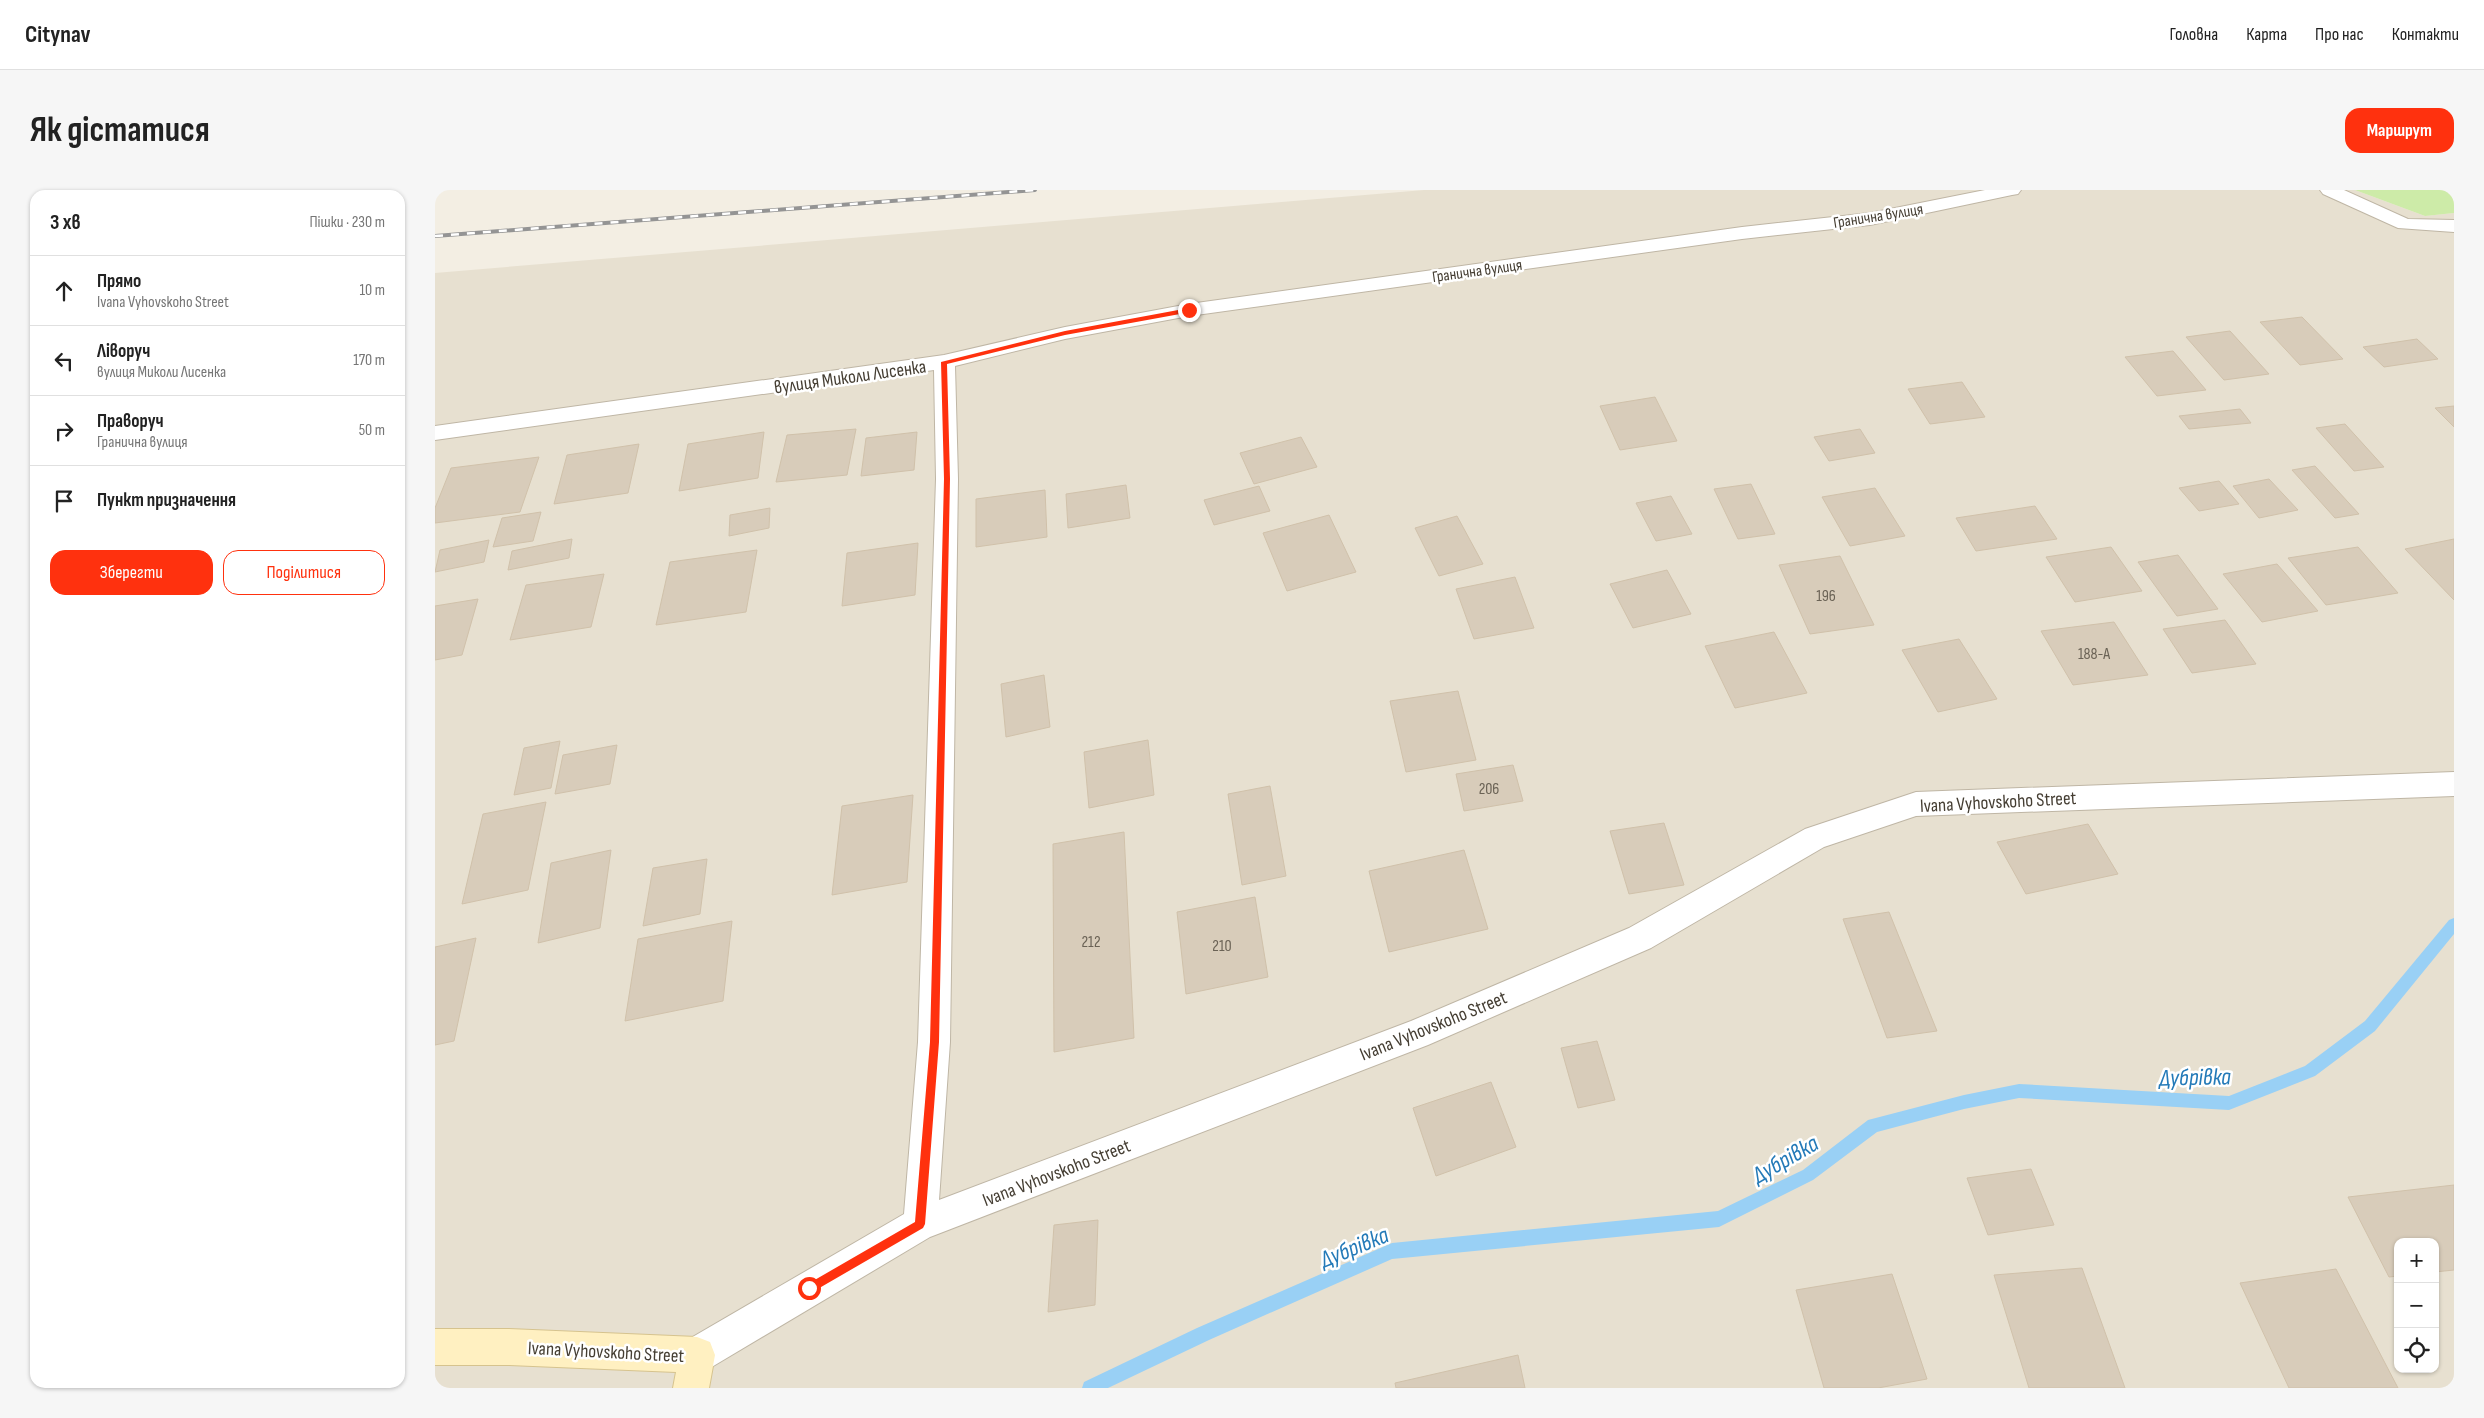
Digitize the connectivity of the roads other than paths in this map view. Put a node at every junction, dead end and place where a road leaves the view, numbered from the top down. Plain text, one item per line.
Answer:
1 (2012, 190) edge
2 (2329, 190) edge
3 (2454, 226) edge
4 (944, 362) junction
5 (435, 433) edge
6 (2454, 784) edge
7 (920, 1224) junction
8 (435, 1348) edge
9 (694, 1372) edge

1 - 4 street, Гранична вулиця
2 - 3 street
4 - 5 street, вулиця Миколи Лисенка
4 - 7 street, вулиця Миколи Лисенка
6 - 7 street, Ivana Vyhovskoho Street
7 - 9 street, Ivana Vyhovskoho Street
8 - 9 main road, Ivana Vyhovskoho Street

